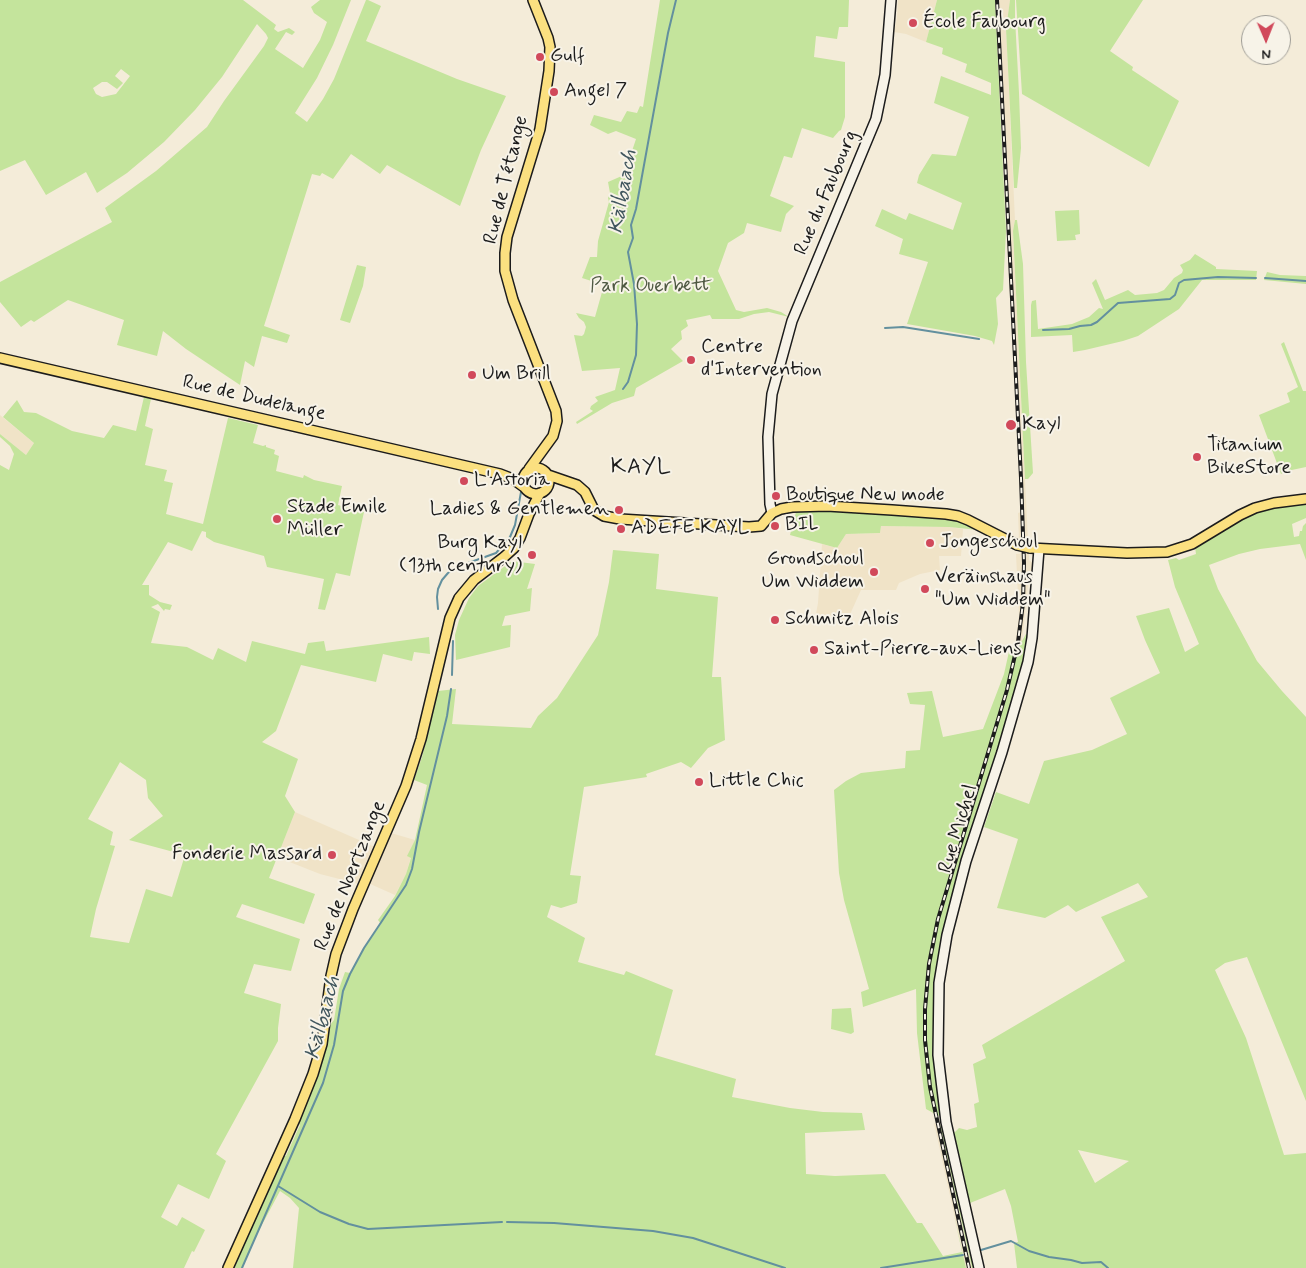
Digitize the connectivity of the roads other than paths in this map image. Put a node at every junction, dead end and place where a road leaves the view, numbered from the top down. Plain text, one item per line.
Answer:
1 (533, 0) edge
2 (891, 0) edge
3 (0, 358) edge
4 (543, 449) junction
5 (527, 471) junction
6 (546, 473) junction
7 (500, 474) junction
8 (567, 481) junction
9 (547, 487) junction
10 (526, 489) junction
11 (540, 494) junction
12 (1306, 499) edge
13 (772, 513) junction
14 (529, 514) junction
15 (1037, 549) junction
16 (228, 1268) edge
17 (979, 1268) edge

1 - 4 main road, Rue de Tétange
2 - 13 main road, Rue du Faubourg
3 - 7 main road, Rue de Dudelange
4 - 5 main road, Rue de Tétange
4 - 6 main road
5 - 6 main road
5 - 7 main road, Rue de Dudelange
5 - 10 main road
6 - 8 main road
6 - 9 main road
7 - 10 main road, Rue de Dudelange
8 - 9 main road
8 - 13 main road
9 - 11 main road
10 - 11 main road
10 - 14 main road
11 - 14 main road, Rue de Noertzange
12 - 15 main road
13 - 15 main road, bridge
14 - 16 main road, Rue de Noertzange
15 - 17 main road, Rue Michel

